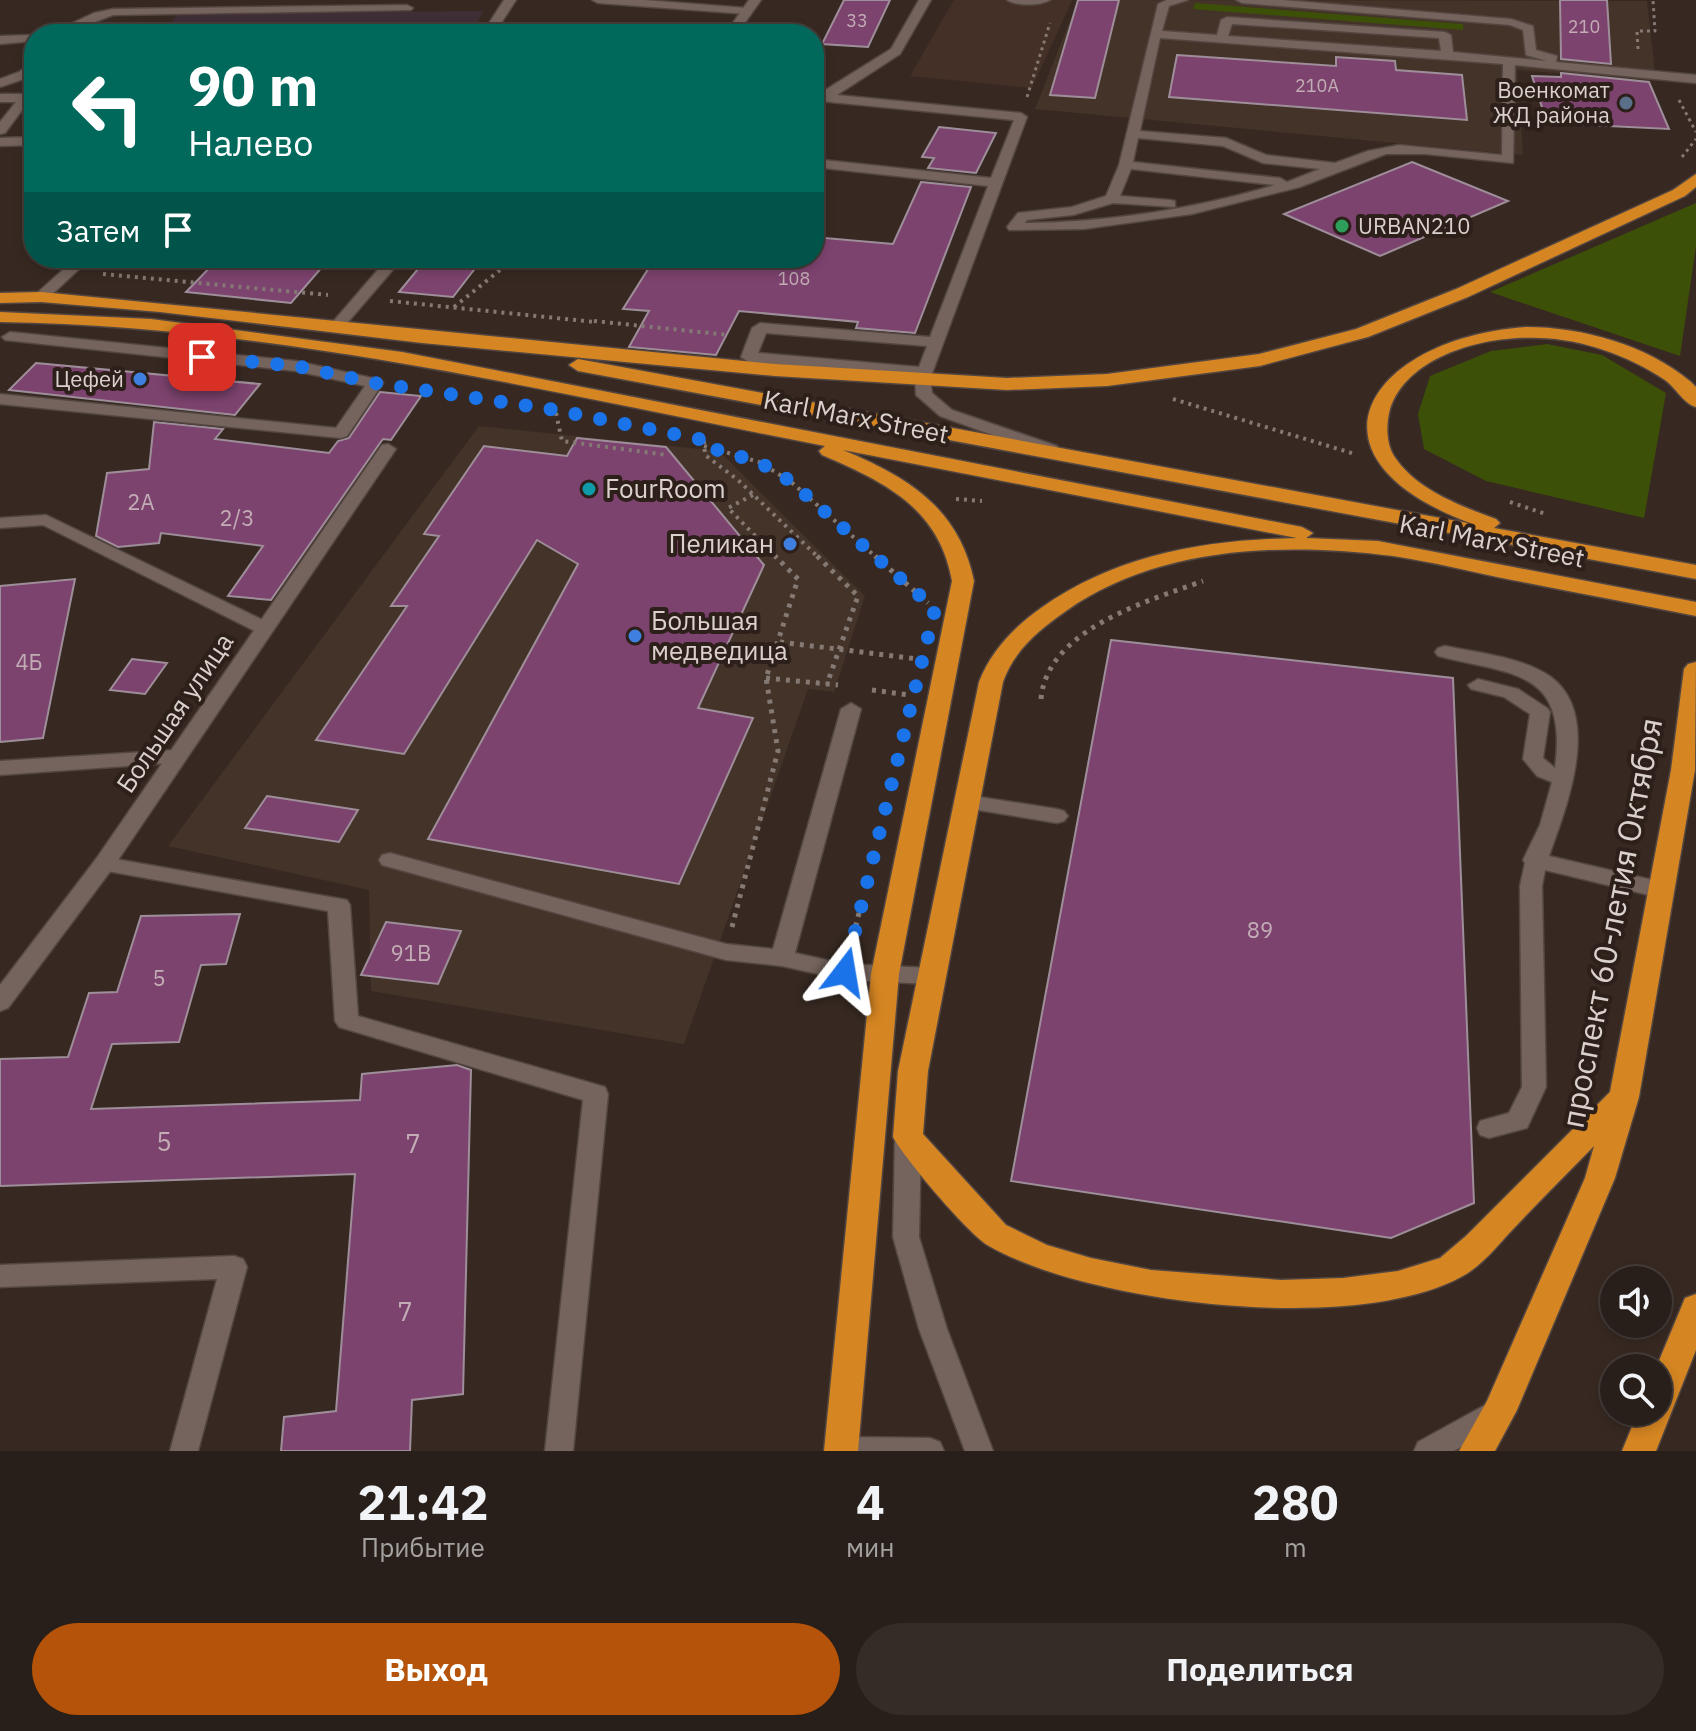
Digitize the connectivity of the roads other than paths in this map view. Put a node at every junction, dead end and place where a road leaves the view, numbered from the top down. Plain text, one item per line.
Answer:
1 (510, 0) edge
2 (598, 0) edge
3 (925, 0) edge
4 (1013, 0) edge
5 (1182, 0) edge
6 (1242, 0) edge
7 (1043, 1) edge
8 (751, 5) edge
9 (407, 8) dead end
10 (80, 24) edge
11 (494, 24) edge
12 (738, 24) edge
13 (1155, 34) junction
14 (1222, 38) junction
15 (24, 39) edge
16 (0, 40) edge
17 (1447, 55) junction
18 (1509, 61) junction
19 (24, 74) edge
20 (1696, 77) edge
21 (0, 83) edge
22 (824, 95) edge
23 (24, 97) edge
24 (824, 97) edge
25 (0, 98) edge
26 (24, 104) edge
27 (0, 130) edge
28 (1134, 134) junction
29 (24, 141) edge
30 (0, 142) edge
31 (824, 164) edge
32 (1126, 165) junction
33 (1338, 167) junction
34 (1696, 179) edge
35 (996, 183) junction
36 (1296, 184) junction
37 (1112, 199) junction
38 (1201, 207) junction
39 (73, 268) edge
40 (387, 268) edge
41 (41, 297) junction
42 (0, 298) edge
43 (0, 317) edge
44 (26, 317) junction
45 (337, 326) junction
46 (422, 337) junction
47 (936, 342) junction
48 (5, 344) edge
49 (924, 375) junction
50 (0, 399) edge
51 (1696, 401) edge
52 (751, 426) junction
53 (388, 449) dead end
54 (1066, 456) junction
55 (0, 523) edge
56 (1559, 547) junction
57 (1394, 550) junction
58 (1696, 572) edge
59 (1696, 609) edge
60 (264, 628) junction
61 (1445, 652) dead end
62 (1696, 669) edge
63 (1478, 685) dead end
64 (851, 709) dead end
65 (176, 757) junction
66 (0, 768) edge
67 (1562, 778) junction
68 (967, 802) junction
69 (1057, 816) dead end
70 (390, 860) dead end
71 (1534, 860) junction
72 (104, 864) junction
73 (1661, 890) junction
74 (782, 958) junction
75 (885, 974) junction
76 (931, 976) junction
77 (0, 1002) edge
78 (1624, 1097) junction
79 (1489, 1128) dead end
80 (908, 1137) junction
81 (0, 1276) edge
82 (1696, 1308) edge
83 (1672, 1369) edge
84 (1500, 1410) junction
85 (1649, 1426) edge
86 (841, 1450) edge
87 (184, 1451) edge
88 (559, 1451) edge
89 (930, 1451) edge
90 (979, 1451) edge
91 (1428, 1451) edge
92 (1476, 1451) edge
93 (1639, 1451) edge

1 - 11 street
2 - 8 street
3 - 22 street
4 - 7 street
5 - 13 street
6 - 20 street
8 - 12 street
9 - 10 street
13 - 14 street
13 - 28 street
14 - 17 street
14 - 17 street
15 - 16 street
17 - 18 street
18 - 20 street
18 - 33 street
19 - 21 street
23 - 25 street
24 - 35 street
26 - 27 street
28 - 32 street
28 - 33 street
29 - 30 street
31 - 35 street
32 - 36 street
32 - 37 street
33 - 36 street
34 - 49 highway
35 - 47 street
36 - 38 street
37 - 38 street
37 - 38 street
39 - 41 street
40 - 45 street
41 - 42 highway
41 - 45 highway
43 - 44 highway, Karl Marx Street
44 - 48 street
44 - 52 highway, Karl Marx Street
45 - 46 highway
46 - 49 highway
46 - 54 highway
47 - 49 street
47 - 49 street
48 - 50 street
49 - 54 street
51 - 56 highway
52 - 57 highway, Karl Marx Street
52 - 75 highway
53 - 60 street, Большая улица
54 - 56 highway
55 - 60 street
56 - 58 highway
57 - 59 highway, Karl Marx Street
57 - 68 highway
60 - 65 street, Большая улица
61 - 67 street
62 - 73 highway, проспект 60-летия Октября
63 - 67 street
64 - 74 street
65 - 66 street
65 - 72 street, Большая улица
67 - 71 street
68 - 69 street
68 - 76 highway
70 - 74 street
71 - 73 street
71 - 79 street
72 - 77 street, Большая улица
72 - 88 street
73 - 78 highway, проспект 60-летия Октября
74 - 75 street
75 - 76 street
75 - 86 highway
76 - 80 highway
78 - 80 highway
78 - 84 highway, проспект 60-летия Октября
80 - 90 street
81 - 87 street
82 - 83 highway
84 - 91 street
84 - 92 highway, проспект 60-летия Октября
85 - 93 highway
86 - 89 street

